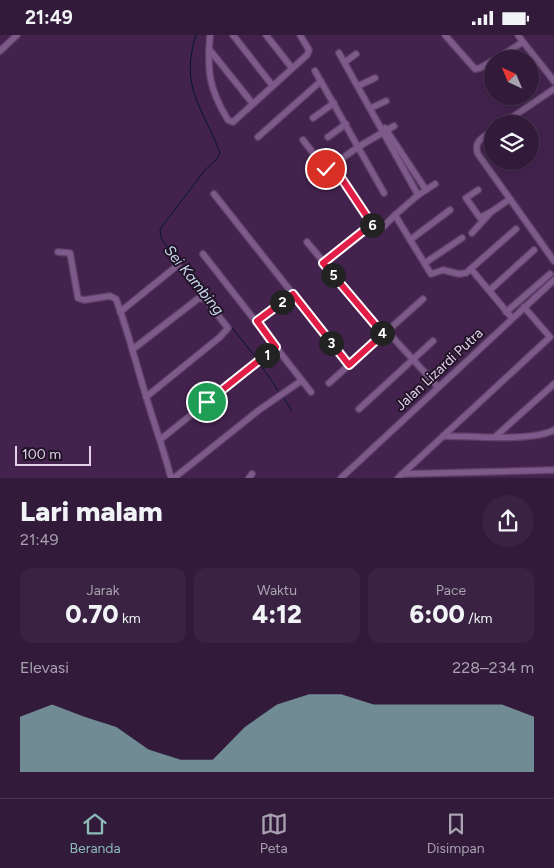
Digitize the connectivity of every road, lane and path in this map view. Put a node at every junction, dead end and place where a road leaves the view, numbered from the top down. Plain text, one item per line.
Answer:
1 (17, 35) edge
2 (210, 35) edge
3 (233, 35) edge
4 (266, 35) edge
5 (300, 35) edge
6 (445, 35) edge
7 (518, 35) edge
8 (523, 42) junction
9 (209, 49) junction
10 (510, 50) edge
11 (0, 51) edge
12 (340, 53) dead end
13 (356, 54) dead end
14 (345, 62) junction
15 (484, 66) edge
16 (292, 68) junction
17 (315, 71) dead end
18 (552, 73) edge
19 (375, 78) dead end
20 (321, 81) junction
21 (554, 81) edge
22 (272, 85) junction
23 (358, 86) junction
24 (554, 89) edge
25 (386, 101) dead end
26 (334, 103) junction
27 (253, 104) junction
28 (371, 109) junction
29 (515, 115) edge
30 (313, 117) dead end
31 (346, 125) junction
32 (394, 126) dead end
33 (384, 129) junction
34 (258, 137) dead end
35 (328, 137) dead end
36 (484, 137) edge
37 (303, 140) dead end
38 (358, 147) junction
39 (344, 157) dead end
40 (484, 161) edge
41 (490, 170) edge
42 (435, 185) dead end
43 (426, 190) junction
44 (478, 190) dead end
45 (384, 193) dead end
46 (214, 194) dead end
47 (418, 195) junction
48 (510, 199) junction
49 (450, 210) dead end
50 (491, 212) junction
51 (394, 215) junction
52 (384, 226) dead end
53 (516, 229) dead end
54 (472, 233) dead end
55 (462, 238) dead end
56 (410, 240) junction
57 (307, 242) dead end
58 (534, 250) dead end
59 (58, 252) dead end
60 (203, 254) dead end
61 (554, 261) edge
62 (323, 263) junction
63 (425, 263) junction
64 (178, 265) dead end
65 (471, 269) junction
66 (550, 273) dead end
67 (554, 280) edge
68 (490, 290) junction
69 (293, 294) junction
70 (423, 299) dead end
71 (524, 307) junction
72 (506, 311) junction
73 (120, 312) junction
74 (512, 319) junction
75 (257, 321) junction
76 (385, 333) junction
77 (552, 339) edge
78 (433, 341) dead end
79 (276, 347) junction
80 (134, 349) junction
81 (413, 359) junction
82 (349, 365) junction
83 (301, 381) junction
84 (329, 383) dead end
85 (554, 384) edge
86 (438, 387) junction
87 (311, 392) dead end
88 (146, 397) junction
89 (359, 409) dead end
90 (554, 430) edge
91 (443, 436) junction
92 (496, 436) junction
93 (161, 439) junction
94 (554, 470) edge
95 (400, 476) edge
96 (173, 478) edge
97 (341, 478) edge

1 - 11 street
2 - 9 street
3 - 22 street
4 - 16 street
5 - 16 street
6 - 15 street
7 - 8 street
8 - 10 street
8 - 18 street
9 - 27 street
9 - 27 street
12 - 14 street
13 - 14 street
14 - 23 street
16 - 22 street
17 - 20 street
18 - 21 street
19 - 23 street
20 - 26 street
20 - 34 street
22 - 27 street
23 - 28 street
24 - 29 street
25 - 28 street
26 - 30 street
26 - 31 street
28 - 33 street
31 - 35 street
31 - 38 street
32 - 33 street
33 - 38 street
33 - 43 street
33 - 47 street
36 - 40 street
37 - 62 street
38 - 39 street
38 - 45 street
41 - 48 street
42 - 43 street
43 - 47 street
44 - 50 street
46 - 69 street
47 - 51 street
48 - 50 street
48 - 61 street
49 - 56 street
50 - 54 street
51 - 52 street
51 - 56 street
53 - 65 street
55 - 63 street
56 - 63 street
57 - 62 street
58 - 68 street
59 - 73 street
60 - 75 street
62 - 76 street
63 - 65 street
64 - 73 street
65 - 68 street
66 - 72 street
67 - 71 street, Jalan Lizardi Putra
68 - 72 street
69 - 75 street
69 - 82 street
70 - 76 street
71 - 74 street, Jalan Lizardi Putra
71 - 77 street
72 - 74 street
73 - 80 street
74 - 86 street, Jalan Lizardi Putra
75 - 79 street
76 - 81 street
76 - 82 street
77 - 91 street
78 - 81 street
79 - 83 street
79 - 93 street
80 - 88 street
80 - 88 street
81 - 86 street
81 - 89 street
82 - 84 street
83 - 87 street
83 - 96 street
85 - 92 street
86 - 97 street, Jalan Lizardi Putra
88 - 93 street
90 - 92 street
91 - 92 street
91 - 95 street
93 - 96 street
94 - 95 street

